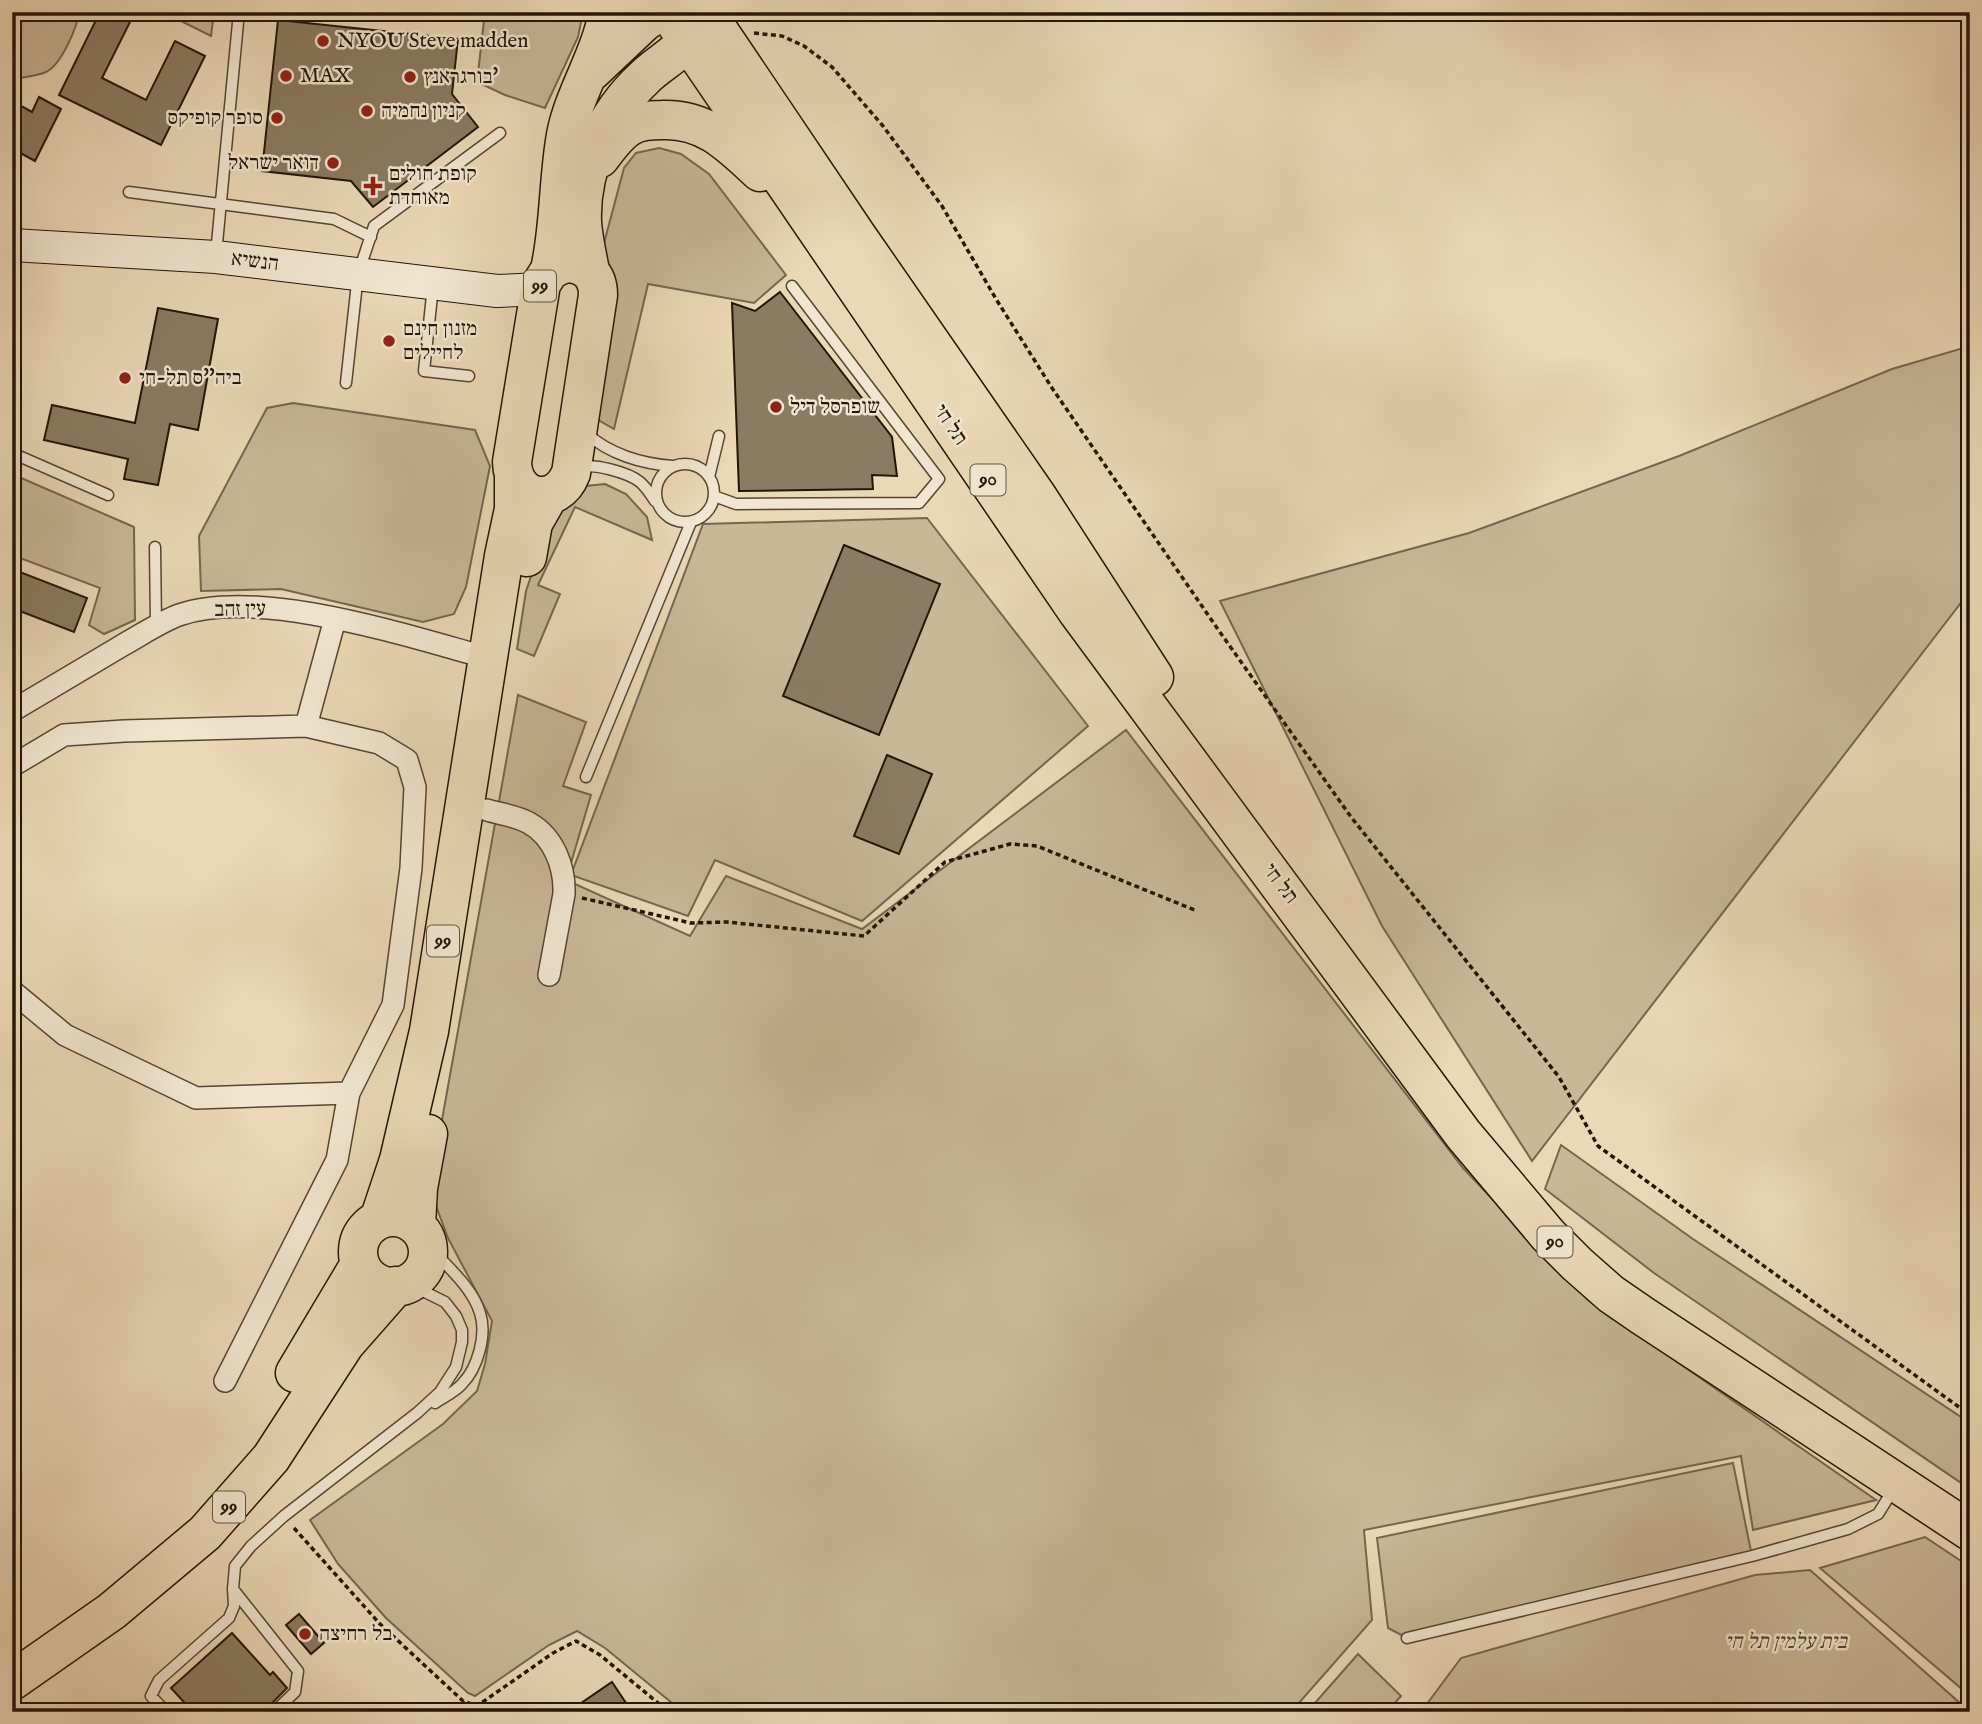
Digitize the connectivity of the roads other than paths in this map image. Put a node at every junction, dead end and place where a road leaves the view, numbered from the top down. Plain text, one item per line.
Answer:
1 (239, 12) edge
2 (608, 12) edge
3 (659, 12) edge
4 (697, 24) edge
5 (581, 87) junction
6 (500, 133) dead end
7 (588, 174) junction
8 (129, 192) dead end
9 (221, 203) junction
10 (805, 213) junction
11 (371, 237) junction
12 (12, 245) edge
13 (216, 257) junction
14 (590, 271) junction
15 (358, 274) junction
16 (433, 283) junction
17 (792, 286) dead end
18 (542, 291) junction
19 (469, 376) dead end
20 (346, 383) dead end
21 (579, 422) junction
22 (719, 436) dead end
23 (12, 453) edge
24 (673, 466) junction
25 (514, 476) junction
26 (709, 477) junction
27 (560, 484) junction
28 (108, 495) dead end
29 (715, 496) junction
30 (657, 503) junction
31 (691, 523) junction
32 (155, 547) dead end
33 (335, 619) junction
34 (156, 626) junction
35 (488, 658) junction
36 (12, 711) edge
37 (306, 726) junction
38 (12, 766) edge
39 (586, 777) dead end
40 (486, 810) junction
41 (1300, 911) junction
42 (549, 975) dead end
43 (12, 991) edge
44 (349, 1093) junction
45 (379, 1220) junction
46 (421, 1235) junction
47 (360, 1264) junction
48 (402, 1285) junction
49 (225, 1381) dead end
50 (417, 1413) junction
51 (1896, 1484) junction
52 (1970, 1531) edge
53 (233, 1589) junction
54 (1408, 1638) dead end
55 (12, 1650) edge
56 (12, 1681) edge
57 (166, 1712) edge
58 (274, 1712) edge

1 - 9 lane
2 - 5 highway
3 - 5 highway, 99
4 - 7 highway, 99
4 - 10 highway, תל חי / 90
4 - 41 highway, תל חי / 90
5 - 18 highway, 99
6 - 11 lane
7 - 10 highway
7 - 14 highway, 99
8 - 9 lane
9 - 11 lane
9 - 13 lane
10 - 41 highway, תל חי / 90
11 - 15 lane
12 - 13 street, הנשיא
13 - 15 street, הנשיא
14 - 18 highway, 99
14 - 21 highway, 99
15 - 16 street, הנשיא
15 - 20 lane
16 - 18 street, הנשיא
16 - 19 lane
17 - 29 lane
18 - 25 highway, 99
21 - 24 lane
21 - 27 highway, 99
22 - 26 lane
23 - 28 lane
24 - 26 lane
24 - 30 lane
25 - 27 highway
25 - 35 highway, 99
26 - 29 lane
27 - 30 lane
27 - 40 highway, 99
29 - 31 lane
30 - 31 lane
31 - 39 lane
32 - 34 lane
33 - 34 street, עין זהב
33 - 35 street, עין זהב
33 - 37 street
34 - 36 street, עין זהב
35 - 45 highway, 99
37 - 38 street
37 - 44 street
40 - 42 street
40 - 46 highway, 99
41 - 51 highway, 90
43 - 44 street
44 - 49 street
45 - 46 highway
45 - 47 highway, 99
46 - 48 highway, 99
46 - 50 lane
47 - 48 highway
47 - 55 highway, 99
48 - 50 lane
48 - 56 highway, 99
50 - 53 lane
51 - 52 highway, 90
51 - 54 lane
53 - 57 lane
53 - 58 lane

